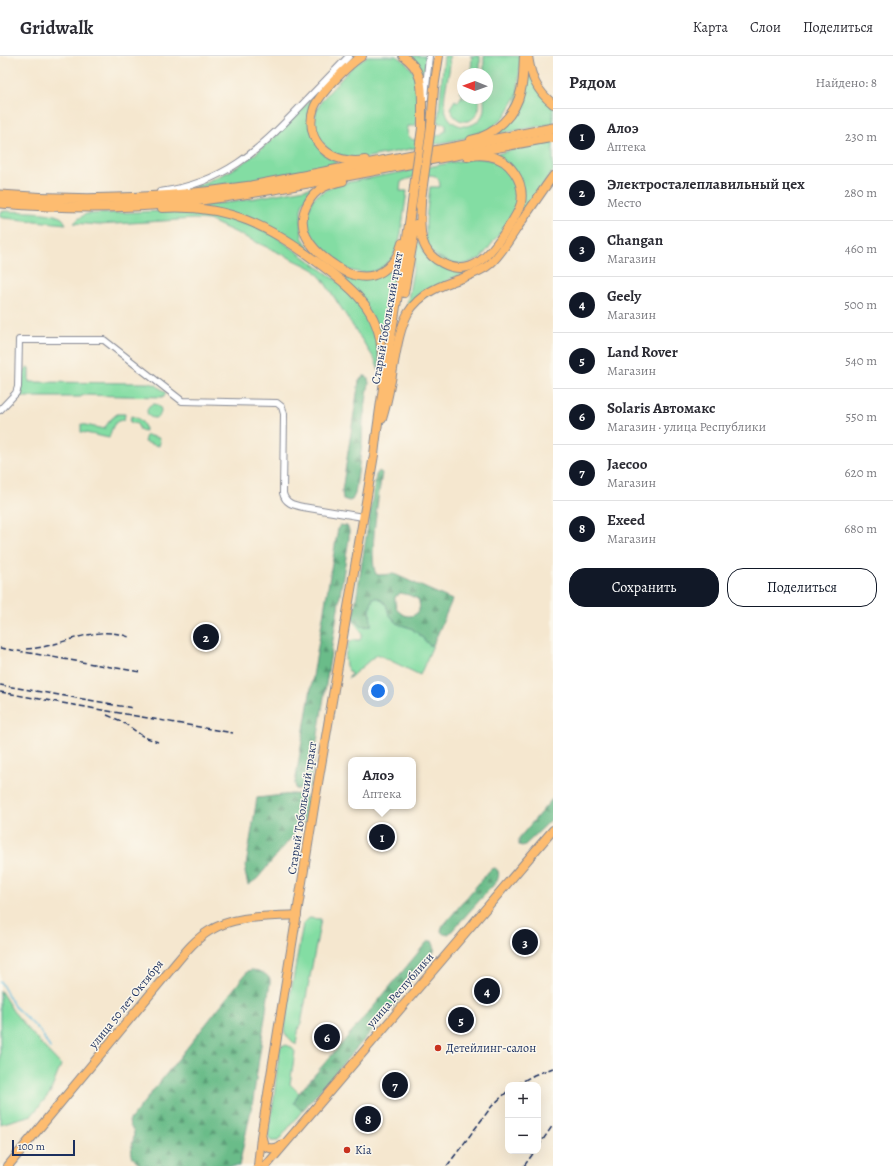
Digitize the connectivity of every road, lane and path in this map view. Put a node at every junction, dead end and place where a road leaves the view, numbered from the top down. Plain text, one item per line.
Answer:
1 (349, 56) edge
2 (362, 56) edge
3 (403, 56) edge
4 (429, 56) edge
5 (438, 56) edge
6 (524, 56) edge
7 (528, 56) edge
8 (553, 104) edge
9 (422, 126) junction
10 (553, 128) edge
11 (553, 137) edge
12 (452, 151) junction
13 (397, 162) junction
14 (553, 176) edge
15 (0, 195) edge
16 (417, 201) junction
17 (0, 203) edge
18 (95, 203) junction
19 (0, 410) edge
20 (380, 421) junction
21 (363, 517) junction
22 (553, 830) edge
23 (297, 915) junction
24 (261, 1137) junction
25 (285, 1142) junction
26 (8, 1166) edge
27 (258, 1166) edge
28 (266, 1166) edge

1 - 18 street
2 - 13 main road
3 - 9 main road, Старый Тобольский тракт
4 - 9 street
5 - 16 main road, Старый Тобольский тракт, bridge
6 - 12 main road
7 - 8 main road
9 - 16 main road, Старый Тобольский тракт, bridge
10 - 12 highway
11 - 12 highway
12 - 13 highway
12 - 16 main road
13 - 16 main road
13 - 18 highway
14 - 20 main road
15 - 18 highway
16 - 20 main road, Старый Тобольский тракт
17 - 18 highway
18 - 20 main road
19 - 21 street
20 - 21 main road, Старый Тобольский тракт
21 - 23 main road, Старый Тобольский тракт
22 - 25 main road, улица Республики
23 - 24 main road, Старый Тобольский тракт
23 - 26 main road, улица 50 лет Октября
24 - 25 main road
24 - 27 main road, Старый Тобольский тракт
25 - 28 main road, улица Республики

